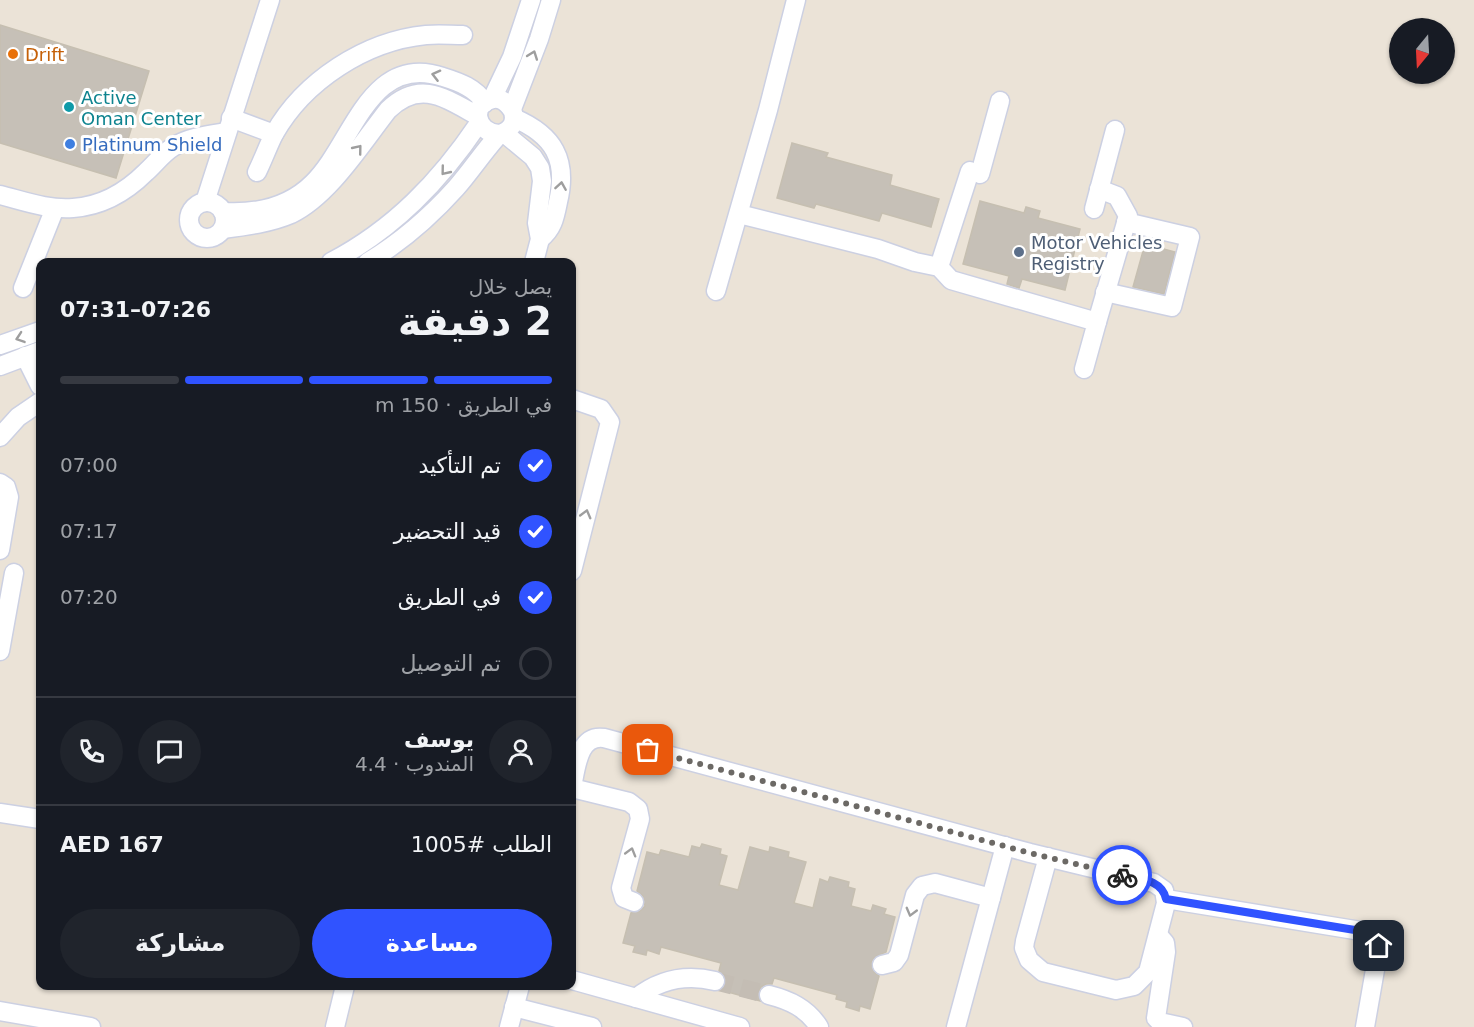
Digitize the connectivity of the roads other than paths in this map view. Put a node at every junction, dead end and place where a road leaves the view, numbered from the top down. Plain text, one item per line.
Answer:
1 (531, 0) edge
2 (551, 0) edge
3 (796, 0) edge
4 (263, 2) edge
5 (463, 35) dead end
6 (1000, 101) dead end
7 (484, 110) junction
8 (507, 124) junction
9 (229, 125) junction
10 (1115, 130) dead end
11 (274, 134) junction
12 (257, 172) dead end
13 (1099, 189) junction
14 (0, 195) edge
15 (205, 202) junction
16 (55, 208) junction
17 (1094, 209) dead end
18 (739, 214) junction
19 (223, 220) junction
20 (1126, 222) junction
21 (338, 258) edge
22 (374, 258) edge
23 (535, 258) edge
24 (939, 267) junction
25 (22, 288) dead end
26 (716, 291) dead end
27 (1105, 292) junction
28 (1097, 322) junction
29 (36, 332) edge
30 (0, 345) edge
31 (33, 353) edge
32 (0, 366) edge
33 (1084, 369) dead end
34 (576, 400) edge
35 (36, 405) edge
36 (0, 437) edge
37 (0, 483) edge
38 (0, 550) edge
39 (576, 555) edge
40 (14, 573) dead end
41 (0, 651) edge
42 (576, 771) edge
43 (576, 788) edge
44 (0, 813) edge
45 (36, 818) edge
46 (1005, 846) junction
47 (1048, 857) junction
48 (991, 898) junction
49 (1166, 899) junction
50 (634, 902) dead end
51 (1158, 935) junction
52 (882, 965) dead end
53 (576, 981) edge
54 (715, 981) tunnel mouth
55 (344, 990) edge
56 (519, 990) edge
57 (769, 995) tunnel mouth
58 (636, 998) junction
59 (514, 1007) junction
60 (0, 1011) edge
61 (47, 1023) edge
62 (719, 1024) edge
63 (91, 1027) edge
64 (334, 1027) edge
65 (509, 1027) edge
66 (592, 1027) edge
67 (740, 1027) edge
68 (819, 1027) edge
69 (956, 1027) edge
70 (1183, 1027) edge
71 (1365, 1027) edge

1 - 7 lane
8 -> 2 lane
3 - 18 lane
4 - 9 lane
5 - 11 lane
6 - 24 lane
7 - 8 lane
7 - 8 lane
7 - 19 lane
7 -> 21 lane
8 - 22 lane
8 - 23 lane
9 - 11 lane
9 - 15 lane
9 - 16 lane
10 - 13 lane
11 - 12 lane
13 - 17 lane
13 - 20 lane
14 - 16 lane
15 - 19 lane
15 - 19 lane
16 - 25 lane
18 - 24 lane
18 - 26 lane
20 - 27 lane
20 - 27 lane
24 - 28 lane
27 - 28 lane
28 - 33 lane
29 -> 30 lane
31 - 32 lane
39 -> 34 lane
35 - 36 lane
37 - 38 lane
40 - 41 lane
42 - 46 lane
50 -> 43 lane
44 - 45 lane
46 - 47 lane
46 - 48 lane
47 - 49 lane
47 - 51 lane
48 -> 52 lane
48 - 69 lane
49 - 51 lane
49 - 71 lane
51 - 70 lane
53 - 58 lane
54 - 58 lane
55 - 64 lane
56 - 59 lane
57 - 68 lane
58 - 62 lane
59 - 65 lane
59 - 66 lane
60 - 61 lane
61 - 63 lane
62 - 67 lane

